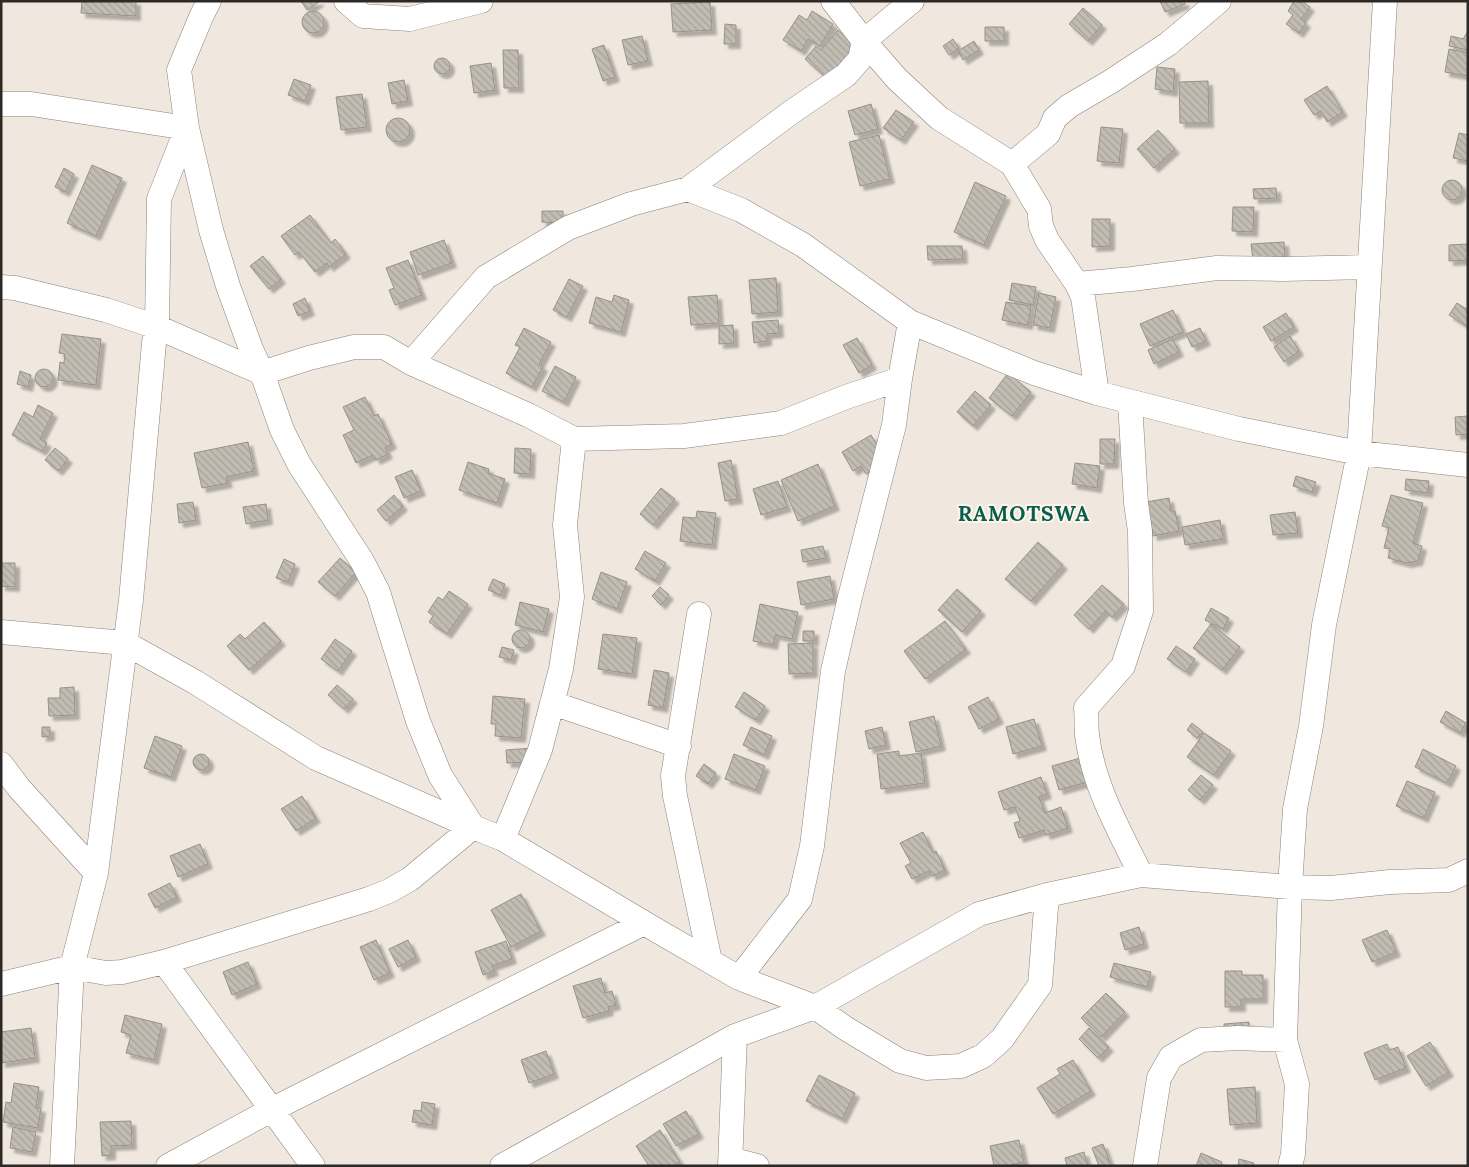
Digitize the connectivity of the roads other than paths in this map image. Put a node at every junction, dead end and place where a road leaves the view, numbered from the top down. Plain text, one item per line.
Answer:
1 (346, 1) edge
2 (481, 1) edge
3 (833, 1) edge
4 (912, 1) edge
5 (1219, 1) edge
6 (1385, 1) edge
7 (204, 6) edge
8 (864, 40) junction
9 (1, 104) edge
10 (187, 128) junction
11 (1012, 164) junction
12 (688, 189) junction
13 (1369, 268) junction
14 (1077, 284) junction
15 (1, 287) edge
16 (910, 322) junction
17 (157, 327) junction
18 (411, 362) junction
19 (262, 373) junction
20 (900, 379) junction
21 (1097, 393) junction
22 (1130, 402) junction
23 (574, 439) junction
24 (1359, 453) junction
25 (1468, 465) edge
26 (699, 614) dead end
27 (1, 632) edge
28 (125, 643) junction
29 (552, 703) junction
30 (679, 746) junction
31 (1, 764) edge
32 (472, 827) junction
33 (503, 839) junction
34 (1468, 871) edge
35 (96, 873) junction
36 (1141, 875) junction
37 (1290, 887) junction
38 (1047, 895) junction
39 (644, 923) junction
40 (164, 962) junction
41 (710, 962) junction
42 (72, 967) junction
43 (739, 978) junction
44 (1, 984) edge
45 (815, 1007) junction
46 (735, 1036) junction
47 (1285, 1040) junction
48 (273, 1109) junction
49 (730, 1162) edge
50 (62, 1166) edge
51 (168, 1166) edge
52 (314, 1166) edge
53 (502, 1166) edge
54 (758, 1166) edge
55 (1145, 1166) edge
56 (1290, 1166) edge

1 - 2 street
3 - 8 street
4 - 8 street
5 - 11 street
6 - 13 street
7 - 10 street
8 - 11 street
8 - 12 street
9 - 10 street
10 - 17 street
10 - 19 street
11 - 14 street
12 - 16 street
12 - 18 street
13 - 14 street
13 - 24 street
14 - 21 street
15 - 17 street
16 - 20 street
16 - 21 street
17 - 19 street
17 - 28 street
18 - 19 street
18 - 23 street
19 - 32 street
20 - 23 street
20 - 43 street
21 - 22 street
22 - 24 street
22 - 36 street
23 - 29 street
24 - 25 street
24 - 37 street
26 - 30 street
27 - 28 street
28 - 32 street
28 - 35 street
29 - 30 street
29 - 33 street
30 - 41 street
31 - 35 street
32 - 33 street
32 - 40 street
33 - 39 street
34 - 37 street
35 - 42 street
36 - 37 street
36 - 38 street
37 - 47 street
38 - 45 street
38 - 45 street
39 - 41 street
39 - 48 street
40 - 42 street
40 - 48 street
41 - 43 street
42 - 44 street
42 - 50 street
43 - 45 street
45 - 46 street
46 - 49 street
46 - 53 street
47 - 55 street
47 - 56 street
48 - 51 street
48 - 52 street
49 - 54 street

